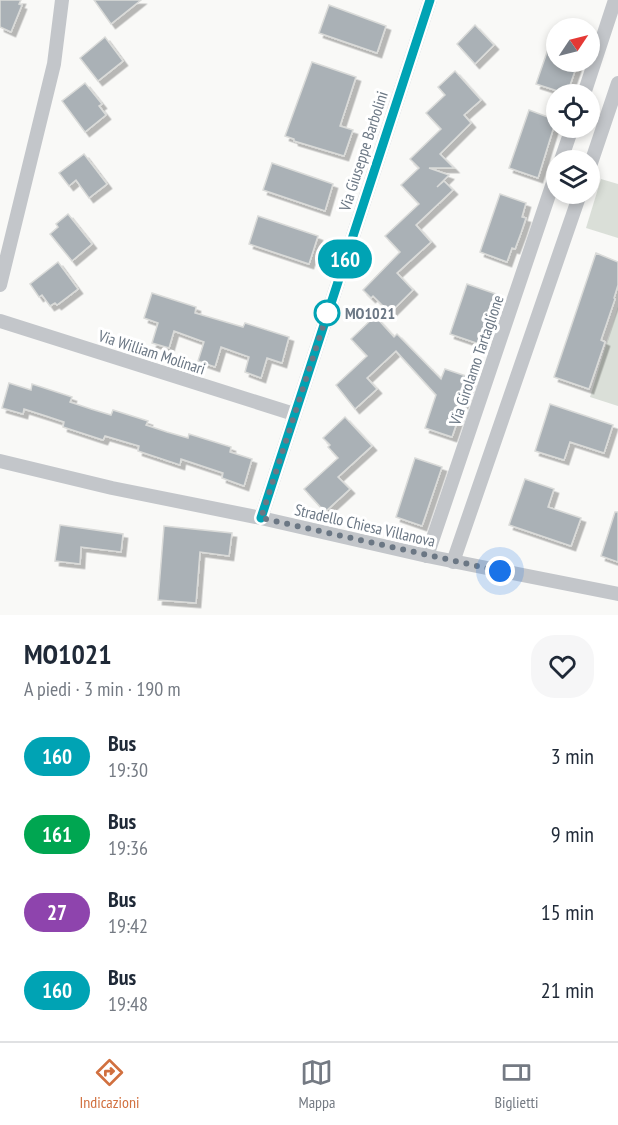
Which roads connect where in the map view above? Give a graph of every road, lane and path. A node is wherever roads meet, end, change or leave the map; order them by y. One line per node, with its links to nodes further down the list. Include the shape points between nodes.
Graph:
1 (62, 0): 9 (street, via 54,64)
2 (430, 0): 11 (street, Via Giuseppe Barbolini)
3 (615, 0): 5 (street)
4 (618, 83): 6 (street)
5 (587, 84)
6 (595, 150)
7 (546, 204): 14 (street, Via Girolamo Tartaglione)
8 (577, 204): 15 (street)
9 (0, 285)
10 (0, 321): 11 (street, Via William Molinari)
11 (294, 414): 13 (street, Via Giuseppe Barbolini)
12 (0, 461): 13 (street, Stradello Chiesa Villanova)
13 (261, 518): 14 (street, Stradello Chiesa Villanova)
14 (427, 556): 15 (street, Stradello Chiesa Villanova)
15 (453, 562): 16 (street, Stradello Chiesa Villanova)
16 (618, 594)

